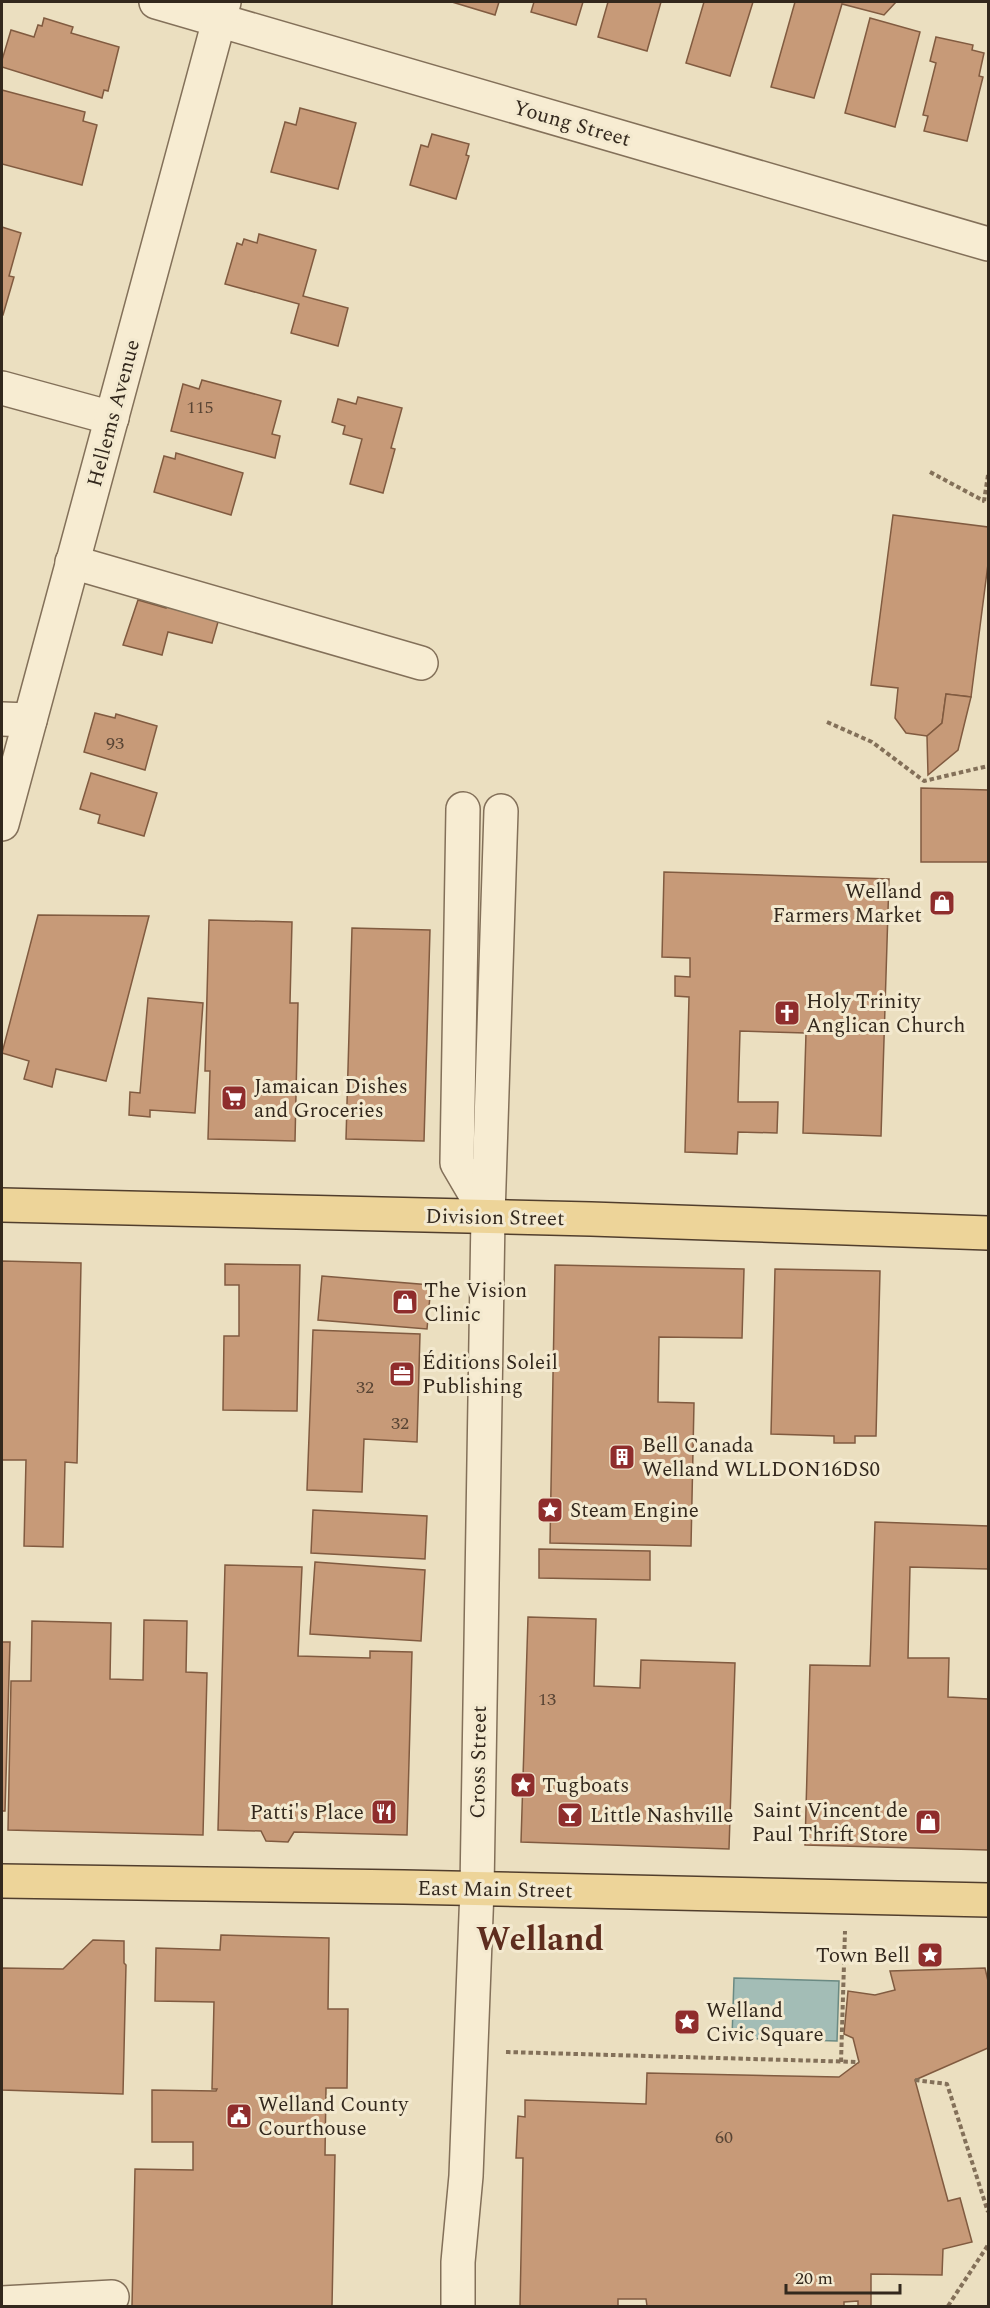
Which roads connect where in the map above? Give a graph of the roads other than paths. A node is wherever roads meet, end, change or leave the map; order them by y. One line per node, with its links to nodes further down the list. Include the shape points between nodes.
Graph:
1 (156, 2): 2 (street, Young Street)
2 (222, 10): 3 (street, Young Street); 5 (street, Hellems Avenue)
3 (988, 244)
4 (2, 388): 5 (street)
5 (112, 418): 6 (street, Hellems Avenue)
6 (72, 562): 7 (street); 8 (street, Hellems Avenue)
7 (421, 663)
8 (16, 719): 11 (street, Hellems Avenue)
9 (463, 809): 13 (street, via 457,1163)
10 (501, 812): 13 (street, Cross Street)
11 (2, 824)
12 (2, 1205): 13 (main road, Division Street)
13 (488, 1216): 14 (main road, Division Street); 16 (street, Cross Street)
14 (988, 1233)
15 (2, 1881): 16 (main road, East Main Street)
16 (477, 1889): 17 (main road, East Main Street); 20 (street, Cross Street)
17 (988, 1900)
18 (112, 2297): 19 (street)
19 (2, 2303)
20 (458, 2307)

